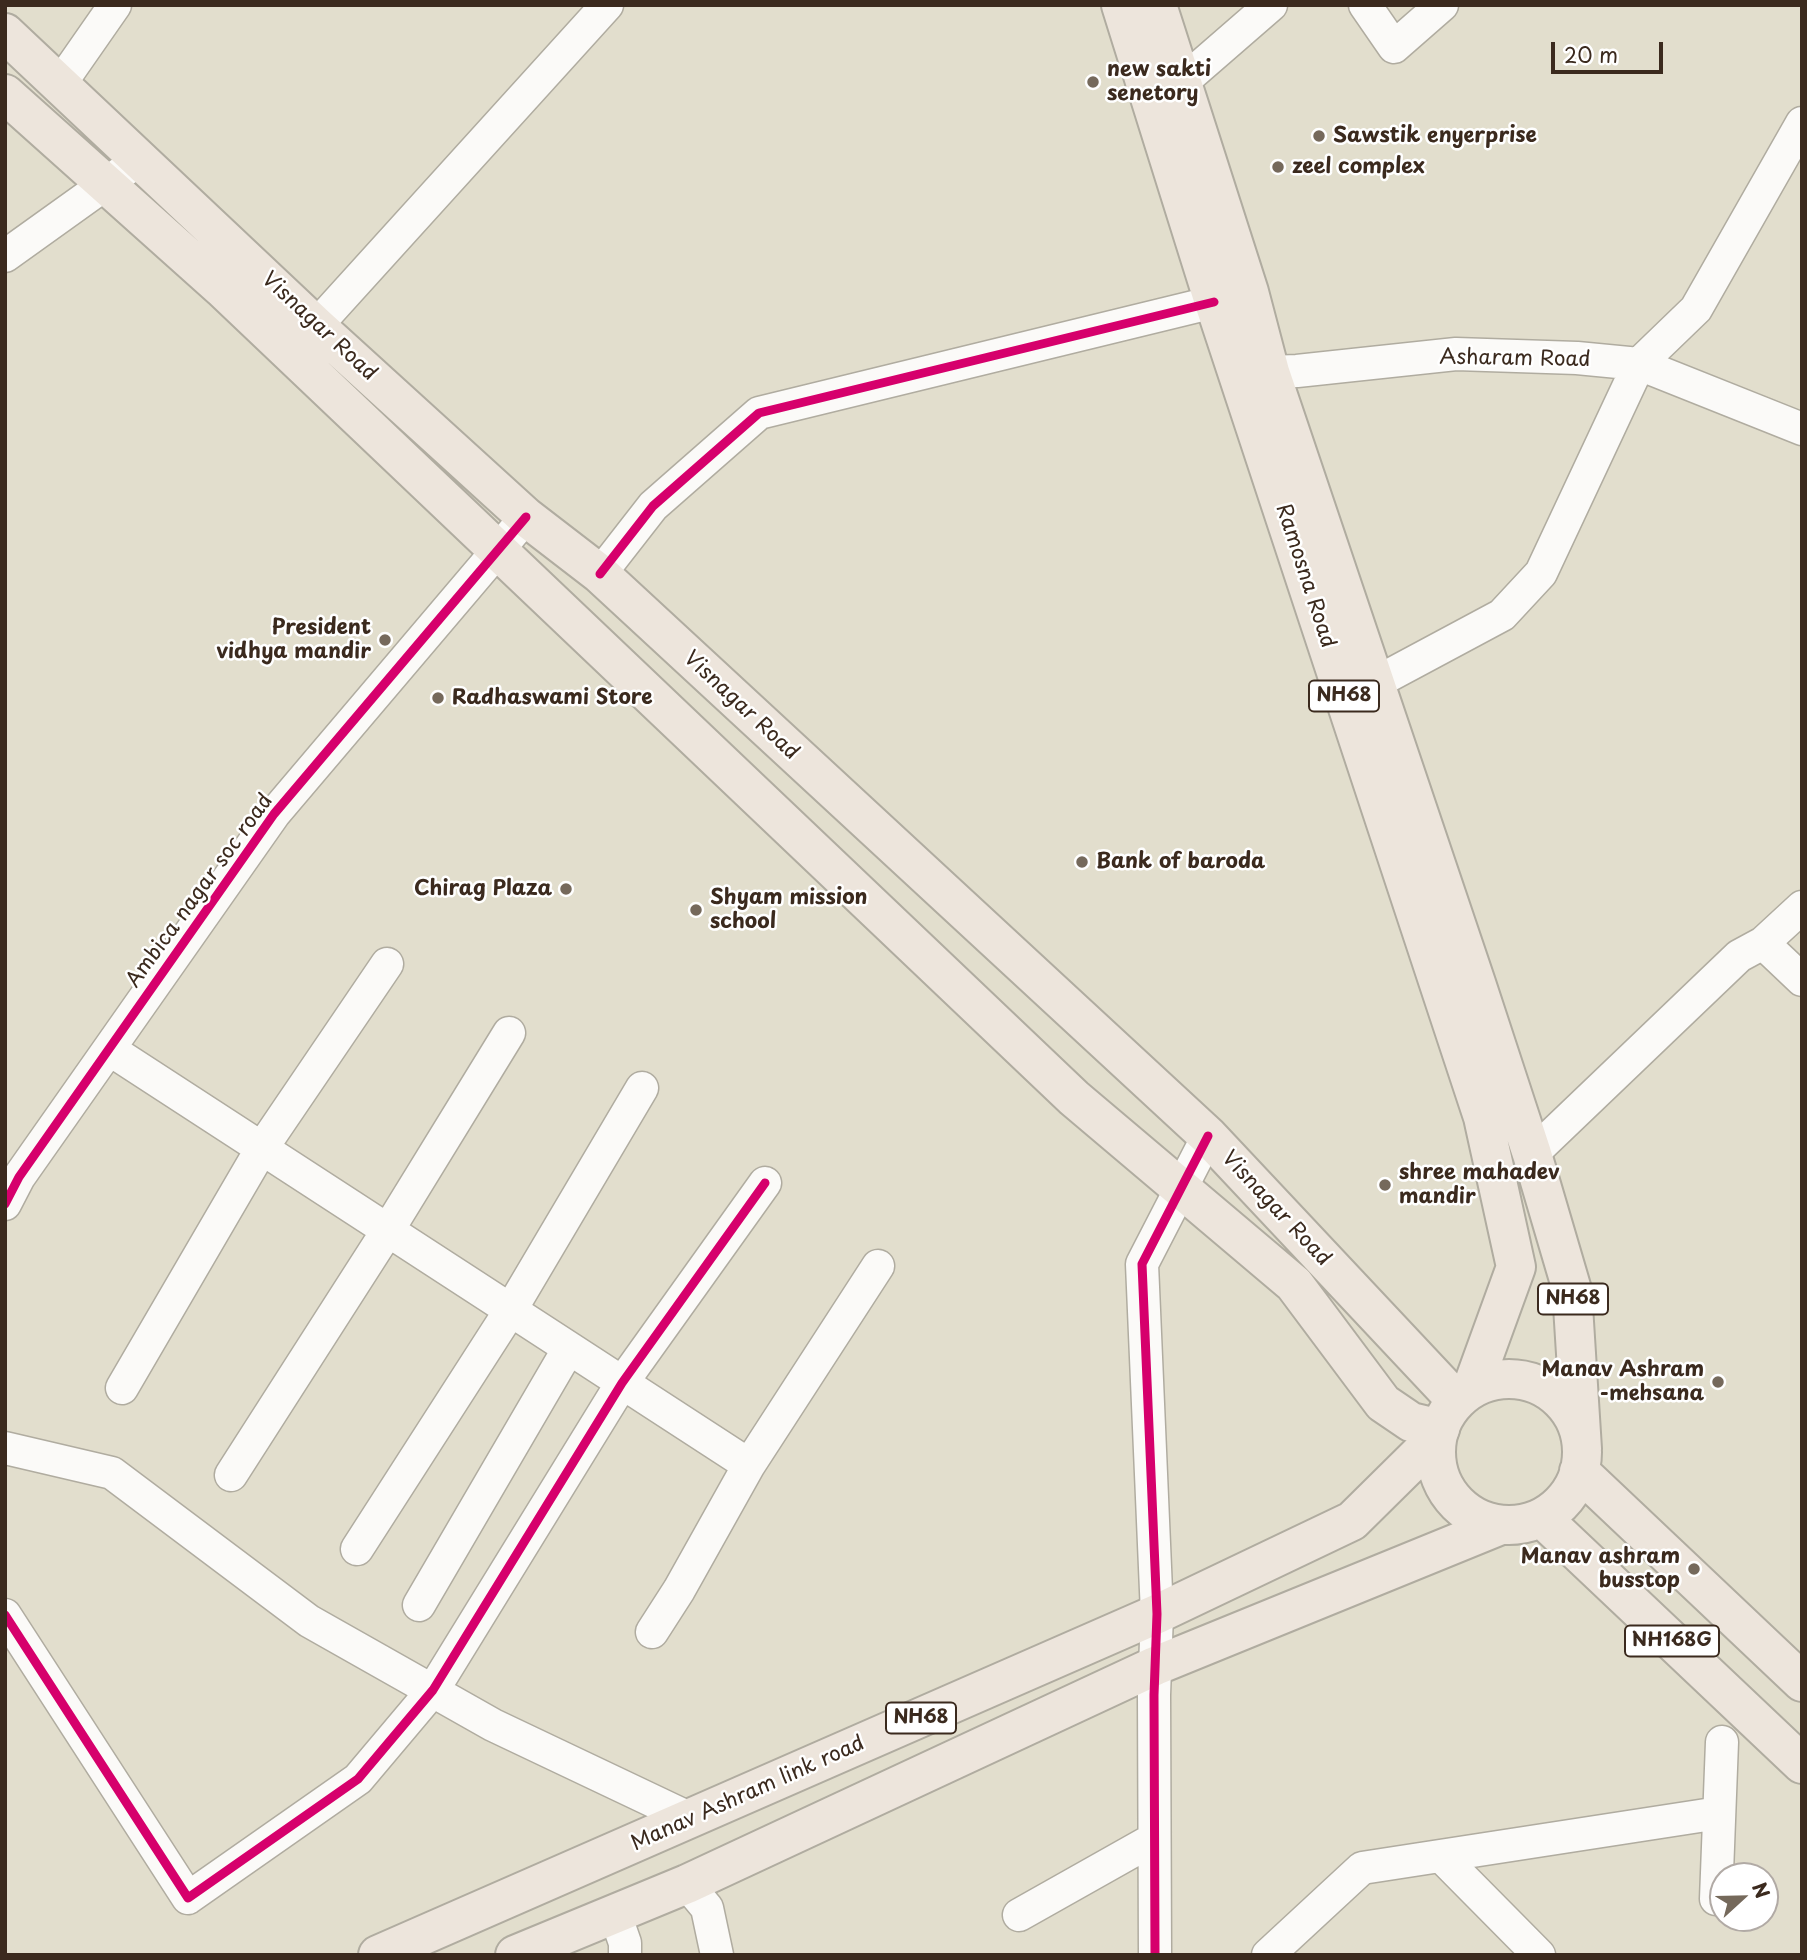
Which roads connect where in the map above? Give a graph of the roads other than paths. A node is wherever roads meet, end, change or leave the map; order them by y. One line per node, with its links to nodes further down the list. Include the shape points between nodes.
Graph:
1 (115, 5): 9 (street)
2 (607, 5): 17 (street)
3 (1121, 5): 16 (main road, Ramosna Road / NH68)
4 (1157, 5): 10 (main road, Ramosna Road / NH68)
5 (1271, 5): 10 (street)
6 (1365, 5): 7 (street, via 1394,47)
7 (1442, 5)
8 (5, 33): 9 (main road, Visnagar Road)
9 (60, 84): 13 (main road, Visnagar Road)
10 (1180, 84): 19 (main road, Ramosna Road / NH68, via 1249,292)
11 (5, 94): 14 (main road)
12 (1802, 123): 18 (street, via 1696,309)
13 (139, 160): 14 (street); 17 (main road, Visnagar Road)
14 (106, 184): 15 (street); 22 (main road)
15 (5, 256)
16 (1214, 302): 23 (street, via 760,413 653,506); 44 (main road, Ramosna Road / NH68, via 1483,1117 1516,1267)
17 (316, 326): 21 (main road, Visnagar Road)
18 (1639, 364): 19 (street, Asharam Road, via 1456,354); 20 (street, Asharam Road); 24 (street, via 1541,573 1502,615)
19 (1270, 372): 24 (main road, Ramosna Road / NH68)
20 (1802, 429)
21 (526, 517): 22 (street, Ambica nagar soc road); 23 (main road, Visnagar Road)
22 (497, 550): 30 (street, Ambica nagar soc road, via 274,814); 36 (main road, via 1074,1098)
23 (600, 574): 32 (main road, Visnagar Road)
24 (1375, 683): 34 (main road, Ramosna Road / NH68)
25 (1802, 907): 26 (street)
26 (1763, 943): 28 (street); 34 (street, via 1739,956)
27 (387, 964): 33 (street)
28 (1802, 980)
29 (509, 1033): 38 (street)
30 (109, 1049): 33 (street); 37 (street, Ambica nagar soc road)
31 (642, 1088): 40 (street)
32 (1209, 1136): 36 (street); 44 (main road, Visnagar Road)
33 (262, 1148): 38 (street); 43 (street)
34 (1532, 1154): 46 (main road, NH68, via 1572,1290)
35 (765, 1183): 42 (street)
36 (1182, 1188): 44 (main road, via 1294,1284 1383,1403 1411,1422); 53 (street, via 1142,1264)
37 (5, 1204)
38 (388, 1230): 40 (street); 48 (street)
39 (878, 1266): 47 (street)
40 (510, 1311): 41 (street); 51 (street)
41 (569, 1348): 42 (street); 52 (street)
42 (622, 1383): 47 (street); 58 (street)
43 (121, 1388)
44 (1451, 1413): 46 (main road, NH68, via 1492,1380 1534,1383 1553,1393 1568,1409 1578,1428); 50 (main road, NH68, via 1436,1457 1440,1477 1464,1510); 53 (main road, Manav Ashram link road / NH68, via 1352,1521)
45 (5, 1448): 58 (street, via 112,1473 309,1621)
46 (1581, 1460): 49 (main road, via 1572,1490); 57 (main road, NH168G)
47 (748, 1465): 55 (street)
48 (231, 1475)
49 (1542, 1518): 50 (main road, NH68); 60 (main road, NH168G)
50 (1501, 1525): 56 (main road)
51 (357, 1549)
52 (419, 1605)
53 (1157, 1614): 56 (street); 62 (main road, Manav Ashram link road / NH68)
54 (5, 1615): 58 (street, via 188,1898 358,1779)
55 (652, 1632)
56 (1155, 1666): 63 (street); 66 (main road)
57 (1802, 1682)
58 (433, 1690): 62 (street, via 493,1725)
59 (1723, 1742): 61 (street)
60 (1802, 1764)
61 (1719, 1813): 64 (street); 65 (street)
62 (691, 1819): 70 (main road, Manav Ashram link road / NH68)
63 (1154, 1839): 68 (street); 74 (street)
64 (1440, 1856): 69 (street, via 1362,1868); 75 (street)
65 (1717, 1862)
66 (687, 1884): 67 (main road); 73 (street, via 707,1908)
67 (615, 1914): 71 (main road); 72 (street)
68 (1019, 1915)
69 (1277, 1952)
70 (378, 1955)
71 (515, 1955)
72 (625, 1955)
73 (717, 1955)
74 (1155, 1955)
75 (1539, 1955)

